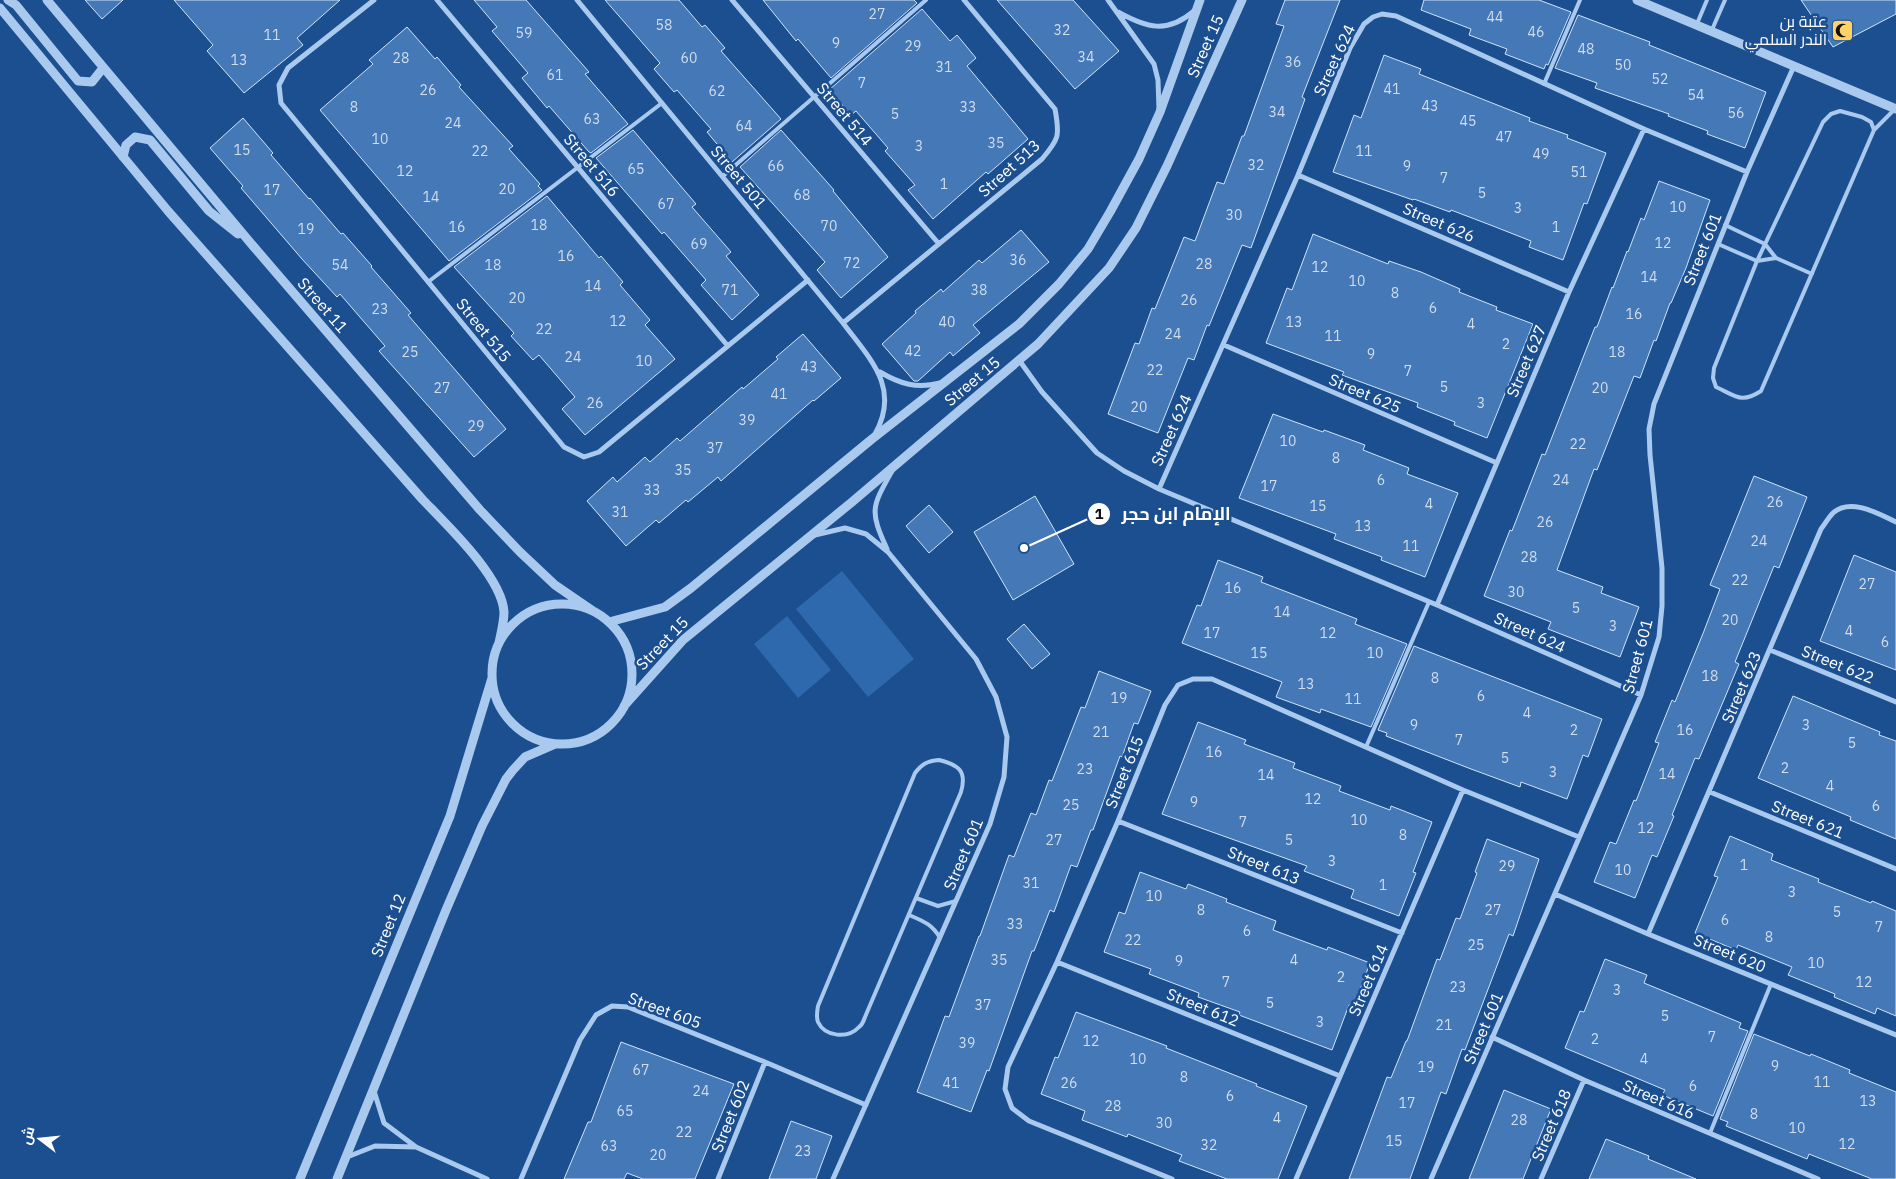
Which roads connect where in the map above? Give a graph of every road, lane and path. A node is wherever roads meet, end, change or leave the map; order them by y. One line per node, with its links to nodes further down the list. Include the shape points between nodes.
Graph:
1 (8, 0): 21 (street, via 16,5 78,81 92,82)
2 (47, 0): 21 (street, Street 11)
3 (374, 0): 43 (street, Street 515, via 288,68 279,85 280,103)
4 (437, 0): 30 (street, Street 516)
5 (577, 0): 24 (street, Street 501)
6 (732, 0): 23 (street, Street 514)
7 (926, 0): 23 (lane)
8 (964, 0): 35 (street, Street 513, via 1056,109 1058,126 1056,141 1042,159)
9 (1108, 0): 17 (street)
10 (1242, 0): 48 (street, Street 15, via 1136,228 1108,268 1038,344)
11 (1580, 0): 22 (lane)
12 (1638, 0): 18 (street)
13 (1707, 0): 18 (lane)
14 (1725, 0): 19 (lane)
15 (1199, 4): 17 (street, via 1185,19 1168,26 1152,27 1135,22); 26 (street, Street 15)
16 (0, 8): 29 (street)
17 (1116, 10): 26 (street, via 1154,64)
18 (1696, 26): 19 (street)
19 (1711, 32): 20 (street)
20 (1794, 66): 25 (street); 31 (street, Street 601)
21 (103, 68): 38 (street, Street 11)
22 (1544, 84): 27 (street, Street 624); 32 (street, Street 624, via 1396,16 1382,14 1373,17 1364,24 1350,48)
23 (814, 97): 33 (lane); 35 (street, Street 514)
24 (662, 103): 30 (lane); 33 (street, Street 501)
25 (1896, 109): 28 (lane)
26 (1160, 112): 50 (street, Street 15, via 1139,159 1088,250 1019,324)
27 (1644, 129): 31 (street, Street 624); 44 (street, Street 627)
28 (1874, 130): 37 (lane, via 1871,122 1862,117 1840,111 1831,114 1824,122); 41 (lane)
29 (123, 157): 38 (street, via 126,144 135,137 150,140 209,211); 62 (street, via 168,212 487,571 504,612)
30 (578, 167): 43 (lane); 46 (street, Street 516)
31 (1747, 172): 34 (street, Street 601)
32 (1298, 175): 44 (street, Street 626); 47 (street, Street 624)
33 (723, 176): 42 (street, Street 501)
34 (1725, 225): 36 (street, Street 601); 37 (lane)
35 (939, 244): 45 (street, Street 513)
36 (1718, 244): 40 (lane); 65 (street, Street 601, via 1657,396 1649,430 1662,568 1662,606 1659,637)
37 (1765, 244): 39 (lane); 40 (lane)
38 (254, 247): 60 (street, Street 11, via 480,510 555,585)
39 (1776, 258): 40 (lane); 41 (lane)
40 (1757, 261): 41 (lane, via 1714,368 1716,387 1742,399 1751,398 1761,391)
41 (1812, 274)
42 (808, 280): 45 (street, Street 501); 46 (street, Street 515)
43 (428, 282): 46 (street, Street 515, via 564,448 584,457 599,452)
44 (1569, 292): 52 (street, Street 627)
45 (843, 323): 49 (street, Street 501)
46 (728, 345)
47 (1224, 345): 52 (street, Street 625); 54 (street, Street 624)
48 (1019, 360): 53 (street, Street 15); 54 (street, Street 624, via 1042,392 1097,453)
49 (879, 372): 50 (street, Street 501, via 910,386); 51 (street, Street 501, via 885,391 885,406 882,422)
50 (944, 382): 51 (street, Street 15)
51 (872, 439): 61 (street, Street 15, via 665,607)
52 (1497, 463): 59 (street, Street 627)
53 (894, 467): 56 (street, Street 15); 57 (street, Street 601, via 875,502 876,525)
54 (1159, 489): 58 (street, Street 624)
55 (1896, 522): 63 (street, Street 623, via 1868,509 1849,506 1834,512 1821,529)
56 (812, 535): 57 (street, Street 601, via 845,528 866,534); 67 (street, Street 15, via 683,640)
57 (888, 552): 77 (street, Street 601, via 976,659 996,697 1007,737 1004,777 990,824)
58 (1429, 602): 59 (street, Street 624); 69 (lane)
59 (1437, 605): 65 (street, Street 624)
60 (593, 611): 61 (street); 62 (street, via 572,604 550,605 530,612 512,625)
61 (609, 622): 67 (street, via 623,640 631,662 631,685)
62 (499, 643): 64 (street, via 493,660)
63 (1770, 650): 66 (street, Street 622); 71 (street, Street 623)
64 (492, 678): 68 (street, via 495,698 504,715 518,730 536,740); 94 (street, Street 12, via 450,816)
65 (1641, 695): 73 (street, Street 601)
66 (1896, 702)
67 (624, 706): 68 (street, via 612,723 595,736 576,743)
68 (555, 744): 89 (street, via 525,757 506,780 482,826 446,910)
69 (1366, 747): 70 (street, Street 615); 72 (street, Street 615, via 1212,679 1194,679 1178,685 1164,705)
70 (1463, 790): 73 (street, Street 615); 79 (street, Street 614)
71 (1710, 792): 74 (street, Street 621); 80 (street, Street 623)
72 (1118, 820): 79 (street, Street 613); 82 (street, Street 615)
73 (1579, 837): 75 (street, Street 601)
74 (1896, 869)
75 (1555, 894): 80 (street, Street 620); 85 (street, Street 601)
76 (916, 898): 77 (lane, via 938,906); 78 (lane); 78 (lane, via 963,784 963,774 958,768 939,760 928,761 915,773 818,1006 816,1016 824,1029 840,1036 859,1028)
77 (956, 901): 81 (street, Street 601)
78 (909, 916): 81 (lane, via 929,924)
79 (1402, 933): 87 (street, Street 614)
80 (1648, 934): 83 (street, Street 620)
81 (940, 938): 90 (street, Street 601)
82 (1057, 962): 87 (street, Street 612); 100 (street, Street 615, via 1008,1066 1005,1089 1012,1108 1029,1121)
83 (1771, 984): 84 (street, Street 620); 91 (lane)
84 (1896, 1035)
85 (1492, 1037): 88 (street, Street 616); 102 (street, Street 601)
86 (765, 1062): 90 (street, Street 605); 97 (street, Street 605, via 628,1007 612,1006 596,1015 580,1040); 98 (street, Street 602)
87 (1340, 1076): 101 (street, Street 614)
88 (1584, 1080): 91 (street, Street 616); 103 (street, Street 618)
89 (374, 1090): 92 (street, via 384,1123); 93 (street)
90 (866, 1105): 99 (street, Street 601)
91 (1710, 1133): 104 (street, Street 616)
92 (416, 1147): 93 (street, via 375,1146); 96 (street)
93 (347, 1157): 95 (street)
94 (300, 1179)
95 (337, 1179)
96 (487, 1179)
97 (521, 1179)
98 (718, 1179)
99 (833, 1179)
100 (1172, 1179)
101 (1296, 1179)
102 (1431, 1179)
103 (1541, 1179)
104 (1818, 1179)

